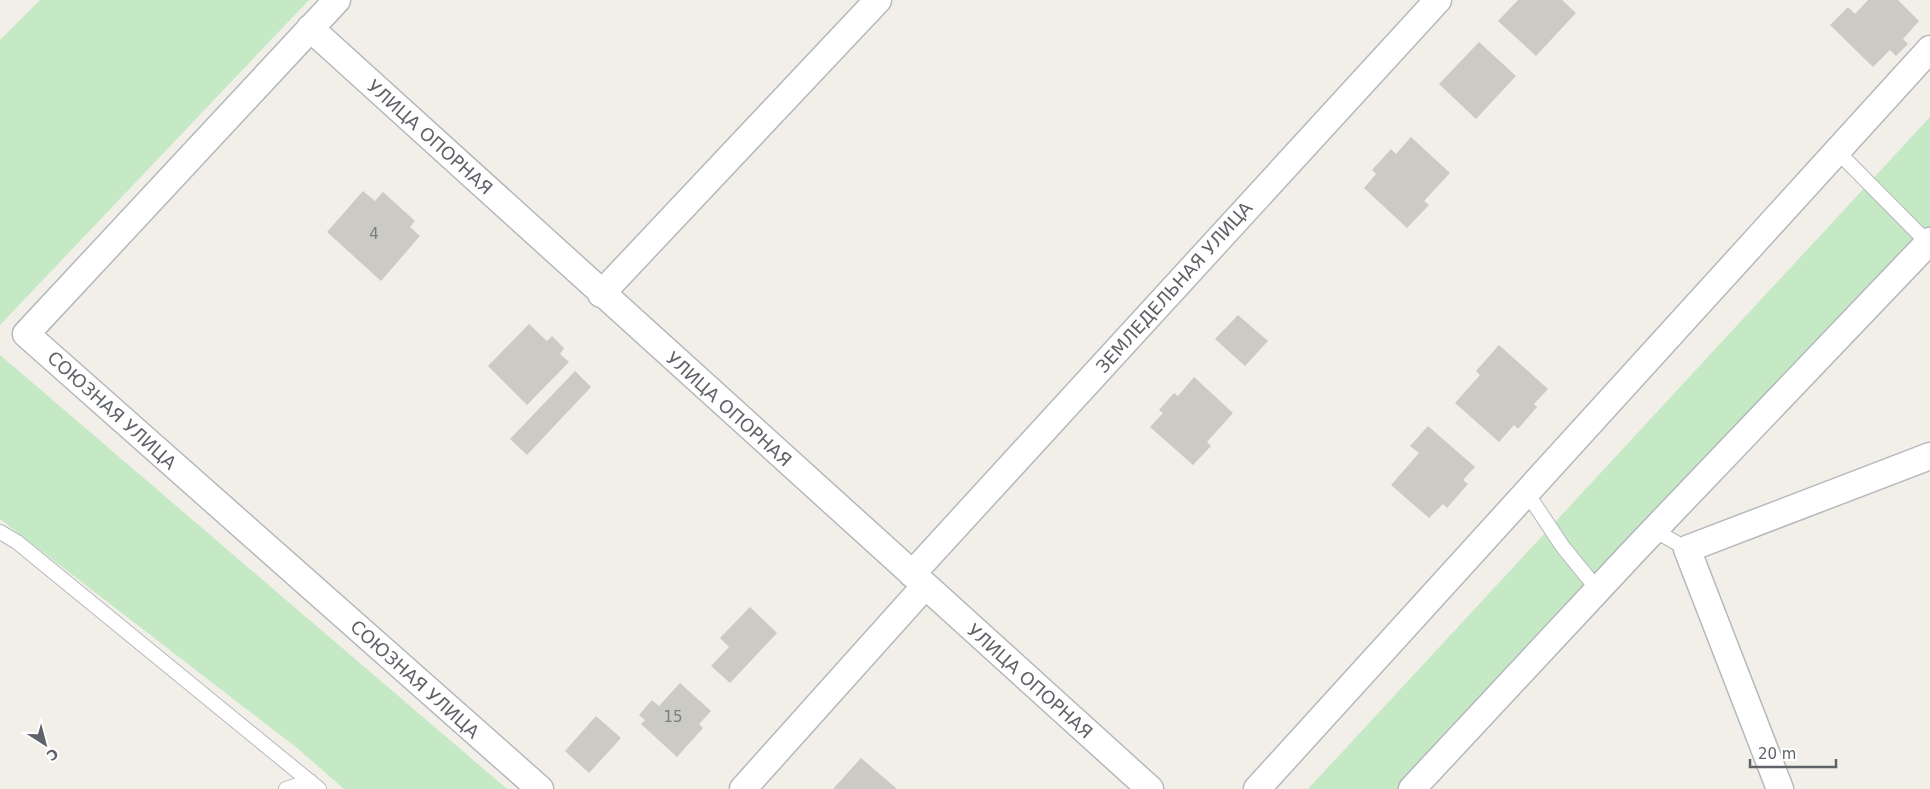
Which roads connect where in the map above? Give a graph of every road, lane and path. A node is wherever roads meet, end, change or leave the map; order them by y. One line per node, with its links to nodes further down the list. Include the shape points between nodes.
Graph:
1 (337, 0): 4 (street, СОЮЗНАЯ УЛИЦА)
2 (878, 0): 8 (street)
3 (1438, 0): 14 (street, ЗЕМЛЕДЕЛЬНАЯ УЛИЦА)
4 (310, 28): 8 (street, УЛИЦА ОПОРНАЯ); 18 (street, СОЮЗНАЯ УЛИЦА, via 26,334)
5 (1930, 49): 6 (street)
6 (1837, 151): 7 (lane); 10 (street)
7 (1929, 242): 11 (street)
8 (601, 294): 14 (street, УЛИЦА ОПОРНАЯ)
9 (1930, 456): 13 (street)
10 (1527, 493): 15 (lane, via 1563,547); 21 (street)
11 (1654, 530): 13 (lane); 15 (street)
12 (0, 532): 16 (lane, via 17,542)
13 (1687, 549): 23 (street)
14 (918, 580): 19 (street, ЗЕМЛЕДЕЛЬНАЯ УЛИЦА); 20 (street, УЛИЦА ОПОРНАЯ)
15 (1598, 590): 22 (street)
16 (315, 785): 17 (lane)
17 (286, 789)
18 (540, 789)
19 (743, 789)
20 (1150, 789)
21 (1257, 789)
22 (1412, 789)
23 (1780, 789)

